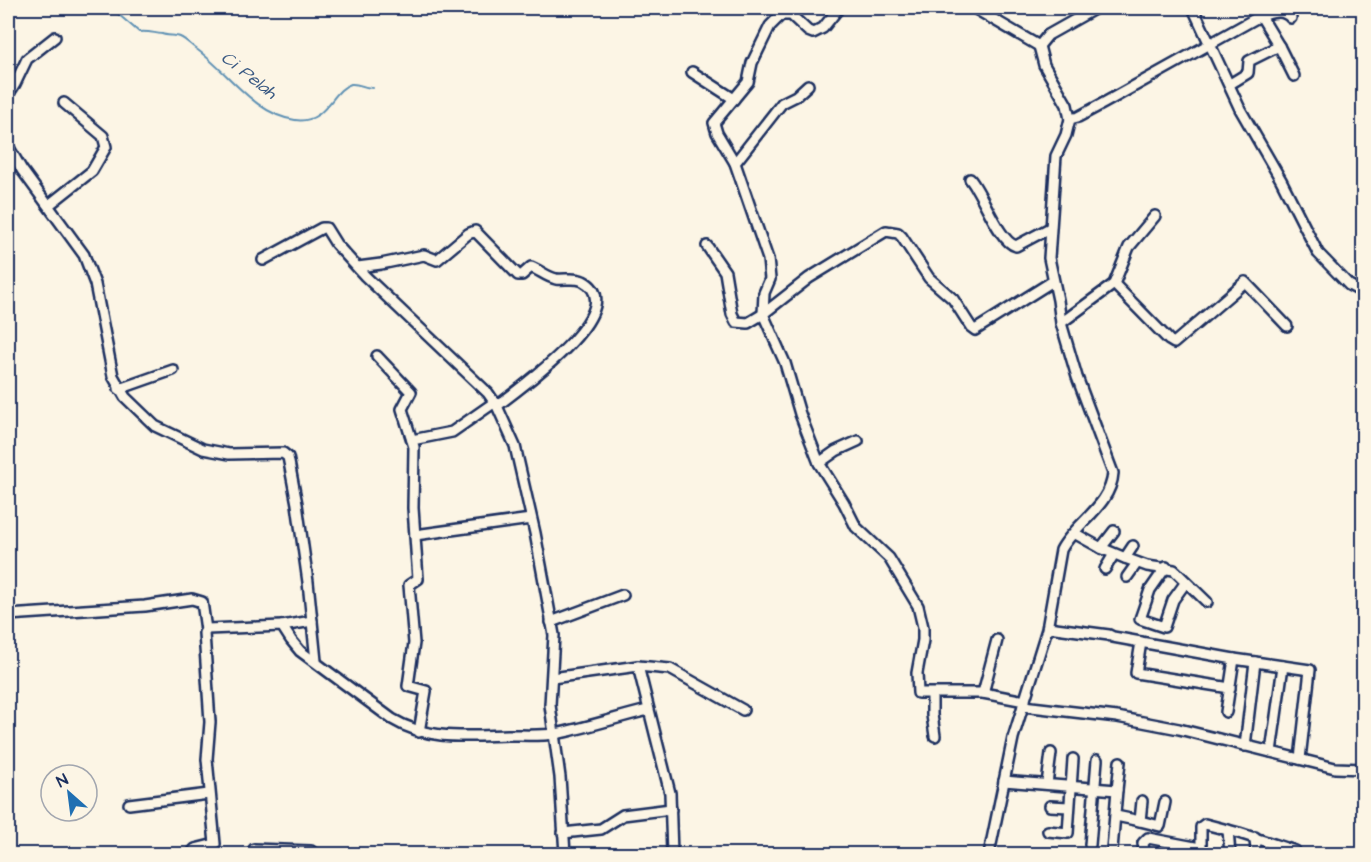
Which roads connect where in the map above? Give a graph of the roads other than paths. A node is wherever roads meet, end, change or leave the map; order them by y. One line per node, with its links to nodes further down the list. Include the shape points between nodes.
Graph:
1 (775, 8): 8 (street)
2 (839, 8): 8 (street, via 826,25 813,33 796,18)
3 (975, 8): 12 (street)
4 (1096, 8): 6 (street)
5 (1193, 8): 11 (street)
6 (1085, 11): 12 (street)
7 (1258, 12): 9 (street, via 1282,11); 11 (street); 13 (street)
8 (786, 15): 19 (street, via 770,26 752,63 748,82)
9 (1291, 18)
10 (55, 38): 18 (street, via 27,59)
11 (1211, 44): 16 (street); 21 (street, via 1094,109)
12 (1039, 45): 21 (street, via 1044,65 1067,105)
13 (1279, 46): 15 (street); 16 (street, via 1249,61 1248,73)
14 (692, 72): 19 (street)
15 (1294, 76)
16 (1230, 84): 33 (street, via 1318,252 1350,285)
17 (808, 85): 23 (street, via 782,103)
18 (8, 95)
19 (734, 99): 23 (street, via 714,127)
20 (64, 103): 25 (street, via 103,136 106,147 92,171)
21 (1070, 118): 27 (street, via 1056,156)
22 (8, 146): 25 (street)
23 (735, 162): 34 (street, via 770,267)
24 (970, 179): 27 (street, via 1002,236 1012,246)
25 (49, 205): 39 (street, via 90,269)
26 (1155, 216): 32 (street, via 1129,247)
27 (1050, 228): 31 (street, via 1048,252)
28 (707, 246): 34 (street, via 725,272 736,322 748,323)
29 (263, 260): 30 (street, via 324,228)
30 (358, 267): 40 (street); 40 (street, via 424,255 437,261 475,231 518,275 531,267 555,279 586,283 595,302 581,333 552,362)
31 (1053, 281): 34 (street, via 975,330 953,299 929,278 898,232 886,231 797,286); 35 (street)
32 (1114, 284): 35 (street); 36 (street, via 1174,343 1245,282)
33 (1364, 293)
34 (764, 314): 43 (street)
35 (1061, 323): 46 (street, via 1113,473 1110,489)
36 (1287, 326)
37 (377, 357): 41 (street, via 411,392 402,409)
38 (173, 370): 39 (street)
39 (119, 389): 60 (street, via 155,426 203,449 286,456 297,504)
40 (496, 404): 41 (street, via 452,432); 44 (street, via 515,446)
41 (412, 440): 47 (street)
42 (858, 441): 43 (street)
43 (819, 463): 75 (street, via 856,527 888,558 914,598 923,627 917,690 921,695)
44 (531, 519): 47 (street); 61 (street)
45 (1114, 531): 49 (street)
46 (1074, 533): 49 (street); 63 (street, via 1058,560)
47 (415, 536): 80 (street, via 418,579 409,585 414,643 408,686 426,691)
48 (1133, 546): 51 (street)
49 (1101, 548): 50 (street)
50 (1114, 554): 51 (street); 54 (street)
51 (1125, 558): 52 (street)
52 (1137, 563): 53 (street); 55 (street)
53 (1166, 567): 56 (street); 56 (street, via 1150,590 1140,619 1164,627 1176,594)
54 (1104, 569)
55 (1128, 578)
56 (1186, 582): 58 (street)
57 (623, 595): 61 (street)
58 (1207, 602)
59 (8, 615): 64 (street, via 192,599 202,602)
60 (312, 621): 62 (street); 68 (street)
61 (551, 622): 72 (street, via 555,641)
62 (282, 626): 64 (street); 68 (street, via 295,646)
63 (1047, 629): 66 (street); 76 (street)
64 (206, 630): 96 (street)
65 (997, 640): 74 (street)
66 (1141, 642): 67 (street); 73 (street, via 1136,673)
67 (1234, 659): 69 (street); 73 (street)
68 (316, 661): 80 (street, via 392,719)
69 (1255, 662): 71 (street); 83 (street)
70 (638, 666): 72 (street); 77 (street); 78 (street, via 670,669)
71 (1283, 666): 84 (street); 87 (street, via 1310,670)
72 (552, 678): 81 (street)
73 (1230, 688): 79 (street)
74 (983, 693): 75 (street); 76 (street)
75 (932, 694): 82 (street)
76 (1024, 703): 83 (street, via 1118,717); 91 (street)
77 (648, 710): 81 (street); 102 (street)
78 (743, 710)
79 (1226, 712)
80 (419, 732): 81 (street, via 479,737)
81 (554, 734): 107 (street)
82 (935, 736)
83 (1245, 746): 84 (street)
84 (1271, 752): 87 (street)
85 (1051, 753): 92 (street)
86 (1073, 759): 93 (street)
87 (1300, 759): 90 (street, via 1342,769)
88 (1097, 760): 94 (street)
89 (1120, 762): 95 (street)
90 (1364, 769)
91 (1004, 781): 92 (street); 122 (street)
92 (1047, 784): 93 (street)
93 (1070, 786): 94 (street); 101 (street)
94 (1095, 788): 95 (street); 112 (street)
95 (1117, 790): 103 (street)
96 (208, 794): 99 (street); 118 (street, via 215,844 195,849)
97 (1142, 801): 104 (street)
98 (1165, 802): 104 (street, via 1160,826)
99 (129, 804)
100 (1050, 806): 101 (street)
101 (1069, 807): 108 (street)
102 (671, 809): 107 (street, via 623,816 601,829); 121 (street)
103 (1116, 816): 104 (street); 114 (street)
104 (1140, 821)
105 (1228, 830): 109 (street); 115 (street, via 1202,824); 125 (street)
106 (1048, 831): 108 (street)
107 (563, 833): 120 (street)
108 (1068, 833): 110 (street)
109 (1255, 837): 116 (street); 126 (street)
110 (1067, 843)
111 (1175, 843): 115 (street); 123 (street, via 1148,838 1143,843); 124 (street)
112 (1090, 845)
113 (254, 849): 119 (street, via 311,851)
114 (1112, 850)
115 (1201, 851)
116 (1282, 851): 117 (street)
117 (1295, 851)
118 (191, 855)
119 (314, 855)
120 (565, 855)
121 (672, 855)
122 (989, 855)
123 (1144, 855)
124 (1176, 855)
125 (1230, 855)
126 (1256, 855)

